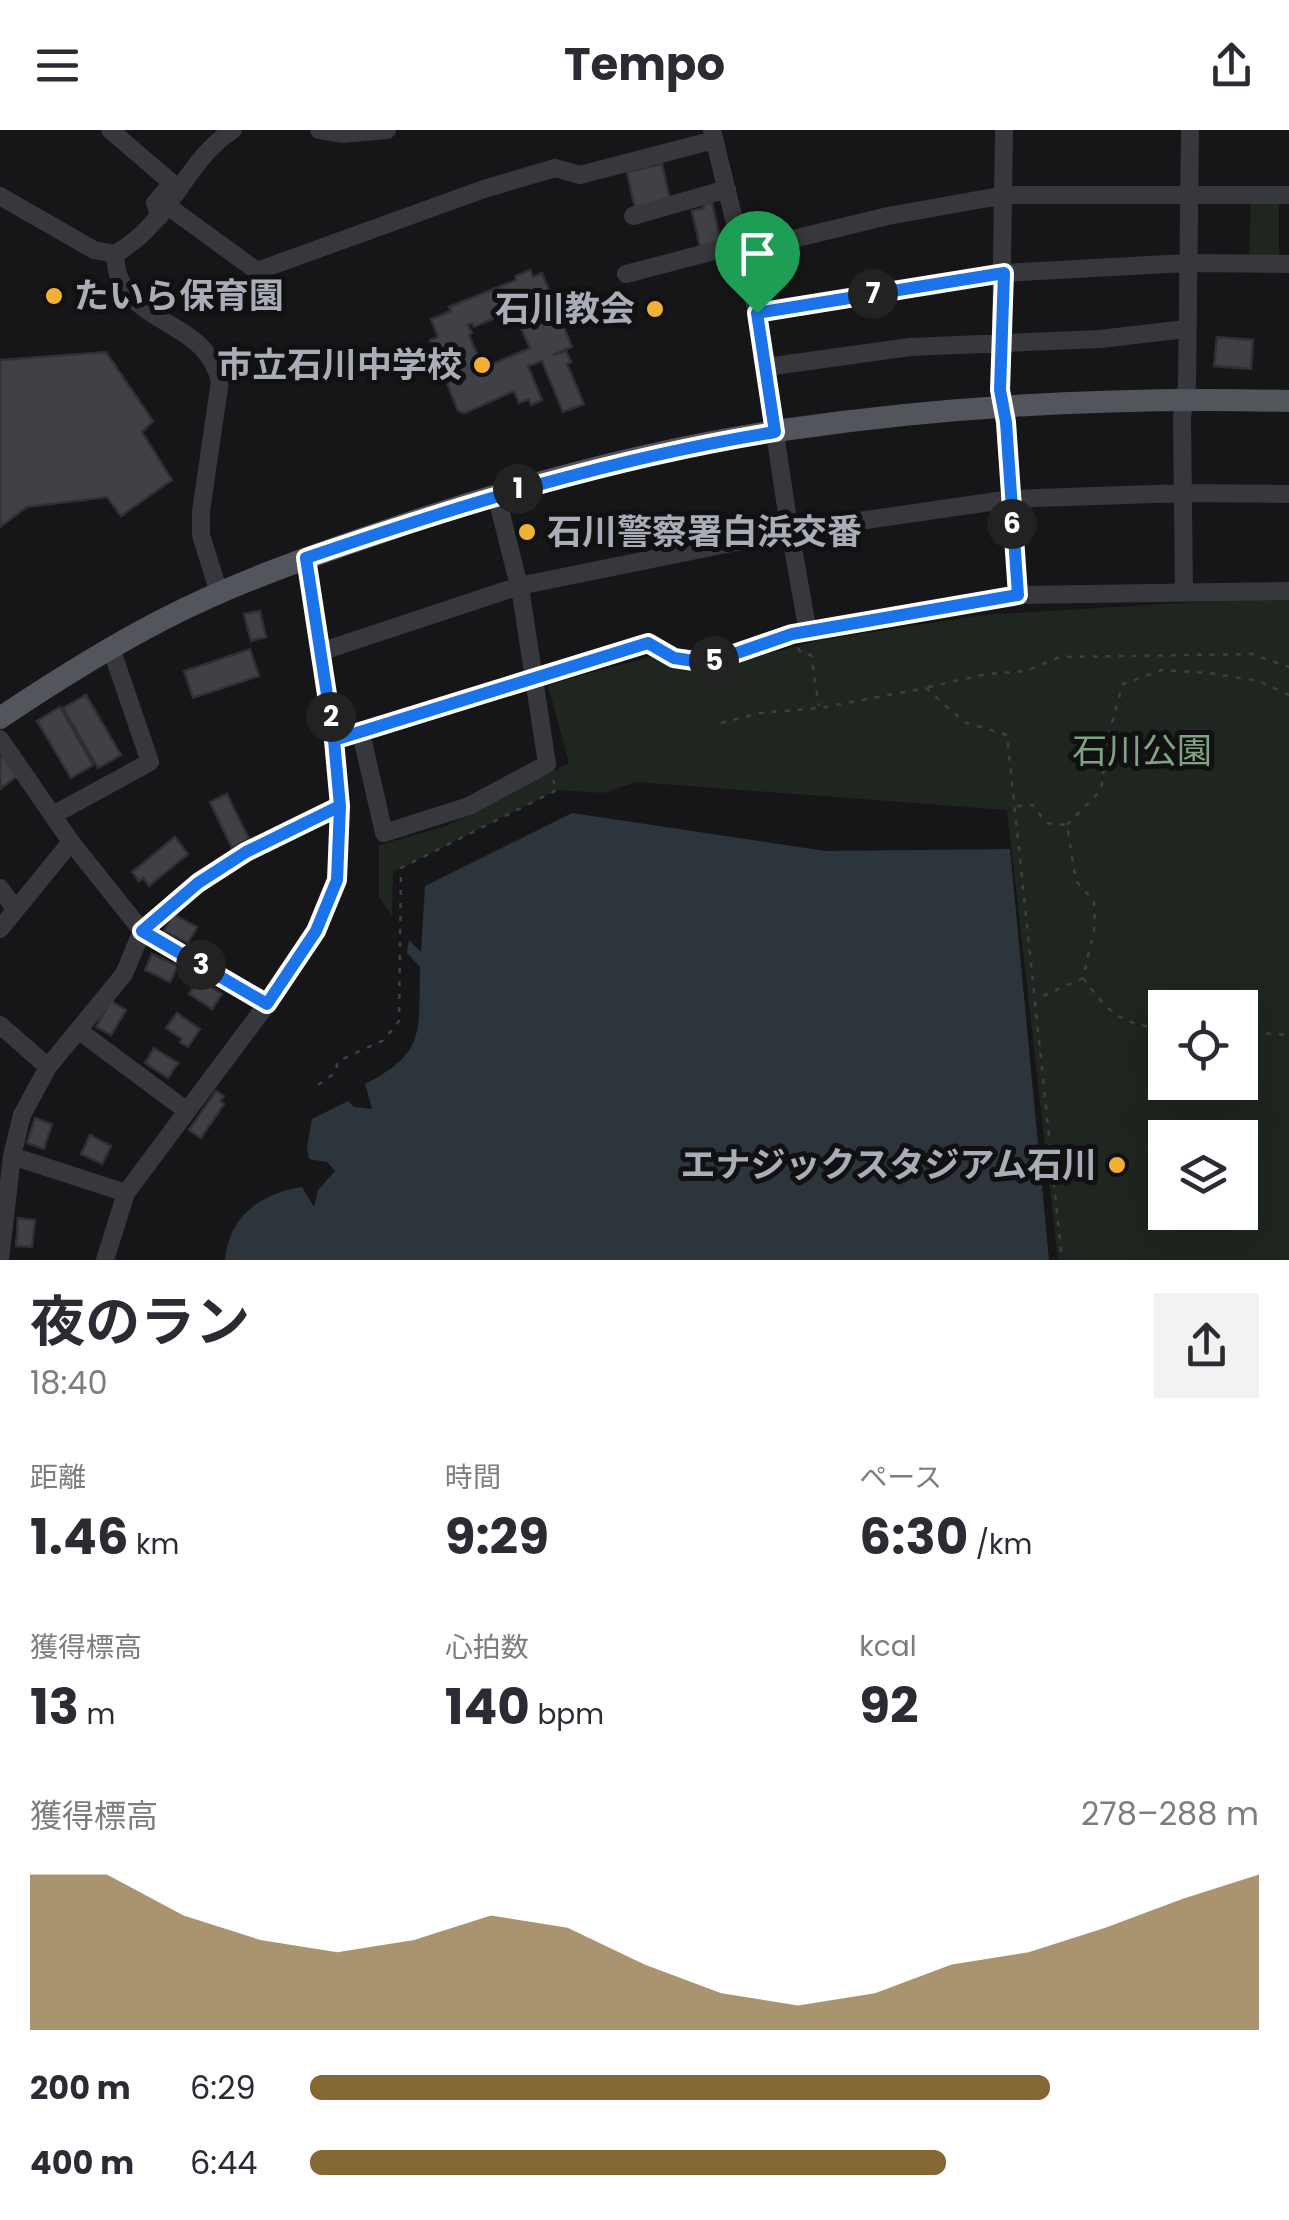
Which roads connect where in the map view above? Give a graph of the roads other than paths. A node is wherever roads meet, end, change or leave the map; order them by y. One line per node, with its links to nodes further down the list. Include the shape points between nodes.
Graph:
1 (110, 130): 13 (street, via 172,183 156,204)
2 (233, 130): 13 (street, via 216,141)
3 (319, 130): 4 (street)
4 (387, 130)
5 (1004, 130): 9 (street)
6 (1190, 130): 11 (street)
7 (713, 135): 8 (street); 13 (street, via 580,175 555,168 537,173 257,272)
8 (726, 189): 14 (street); 15 (street)
9 (1005, 194): 11 (street); 15 (street); 19 (street)
10 (0, 196): 16 (street, via 94,250)
11 (1188, 196): 12 (street); 17 (street)
12 (1289, 196)
13 (165, 212): 16 (street)
14 (633, 216)
15 (742, 248): 20 (street); 21 (street)
16 (115, 254): 38 (street, via 119,277 140,306 202,345 215,361 220,382 201,535)
17 (1186, 263): 18 (street); 19 (street); 22 (street)
18 (1289, 264)
19 (1004, 273): 21 (street); 23 (street)
20 (626, 274)
21 (757, 313): 24 (street)
22 (1186, 329): 23 (street); 25 (street)
23 (1002, 341): 24 (street); 27 (street)
24 (766, 367): 28 (street)
25 (1185, 400): 26 (main road); 27 (main road); 29 (street)
26 (1289, 401)
27 (1001, 408): 28 (main road); 32 (street)
28 (775, 432): 30 (main road); 33 (street)
29 (1183, 492): 31 (street); 32 (street); 36 (street)
30 (496, 494): 34 (main road); 35 (street)
31 (1289, 494)
32 (1010, 498): 33 (street); 39 (street)
33 (790, 531): 35 (street); 40 (street)
34 (306, 558): 38 (main road); 42 (street)
35 (519, 586): 42 (street); 43 (street)
36 (1184, 591): 37 (street); 39 (street)
37 (1289, 591)
38 (219, 593): 41 (main road)
39 (1018, 595): 40 (street)
40 (802, 637): 43 (street, via 708,663 674,658 648,643)
41 (111, 648): 44 (main road); 49 (street, via 150,762)
42 (323, 651): 47 (street)
43 (536, 680): 45 (street); 45 (street, via 548,764 469,806 384,833)
44 (0, 718)
45 (360, 732): 47 (street)
46 (0, 739): 49 (street)
47 (334, 740): 48 (street)
48 (340, 806): 54 (street, via 246,852); 55 (street, via 337,880 316,931)
49 (53, 815): 50 (street)
50 (71, 842): 52 (street); 54 (street)
51 (0, 888): 52 (street)
52 (15, 910): 53 (street)
53 (0, 928)
54 (142, 931): 55 (street); 57 (street, via 124,974)
55 (267, 1004): 59 (street)
56 (0, 1025): 58 (street)
57 (78, 1030): 58 (street); 59 (street)
58 (48, 1067): 60 (street, via 22,1115)
59 (187, 1111): 61 (street)
60 (12, 1156): 61 (street); 62 (street)
61 (126, 1193): 63 (street)
62 (0, 1260)
63 (106, 1260)

